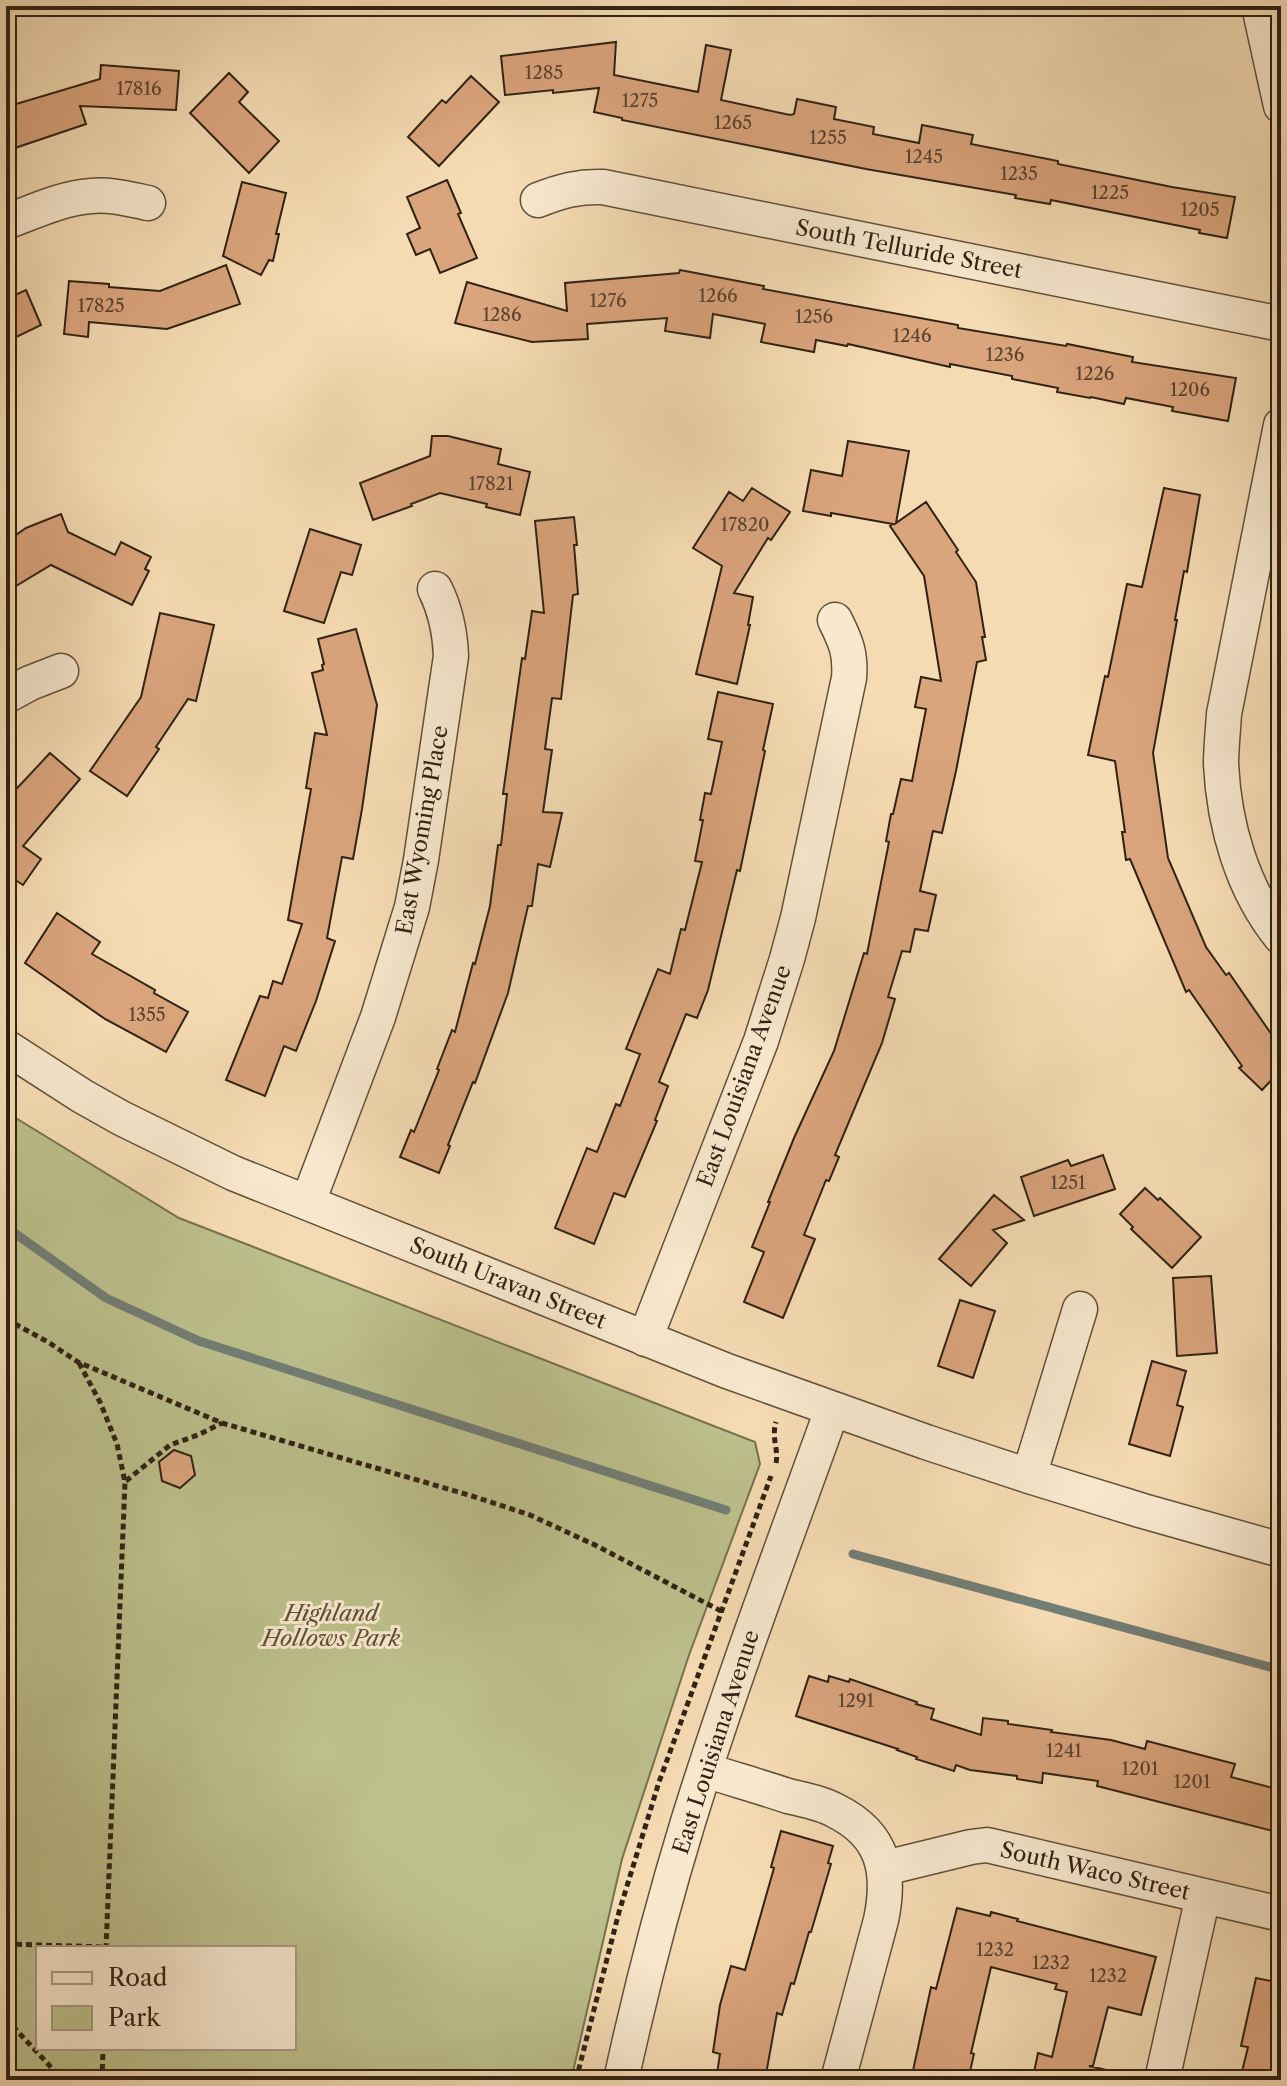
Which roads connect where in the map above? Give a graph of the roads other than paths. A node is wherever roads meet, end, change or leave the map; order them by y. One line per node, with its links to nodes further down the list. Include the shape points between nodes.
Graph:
1 (1259, 6): 2 (street)
2 (1281, 106)
3 (538, 200): 6 (street, South Telluride Street, via 561,191 603,187)
4 (148, 203): 5 (street, via 88,196)
5 (6, 222)
6 (1281, 324)
7 (1281, 425): 12 (street, via 1224,714 1221,762 1232,840 1249,885)
8 (435, 589): 14 (street, East Wyoming Place, via 450,630 451,656 412,907 378,1017)
9 (835, 620): 16 (street, East Louisiana Avenue, via 847,645 849,678 791,945 761,1041)
10 (61, 671): 11 (street)
11 (6, 696)
12 (1281, 937)
13 (6, 1047): 14 (street, South Uravan Street, via 121,1118 233,1173)
14 (308, 1202): 16 (street, South Uravan Street)
15 (1080, 1309): 18 (street)
16 (645, 1339): 17 (street, South Uravan Street)
17 (832, 1410): 18 (street, South Uravan Street); 20 (street, East Louisiana Avenue)
18 (1029, 1476): 19 (street, South Uravan Street)
19 (1281, 1550)
20 (705, 1770): 21 (street, via 834,1809 857,1823 875,1844); 24 (street, East Louisiana Avenue)
21 (885, 1868): 22 (street, South Waco Street, via 987,1845); 25 (street, via 887,1894)
22 (1203, 1896): 23 (street, South Waco Street); 26 (street)
23 (1281, 1914)
24 (621, 2080)
25 (838, 2080)
26 (1162, 2080)

